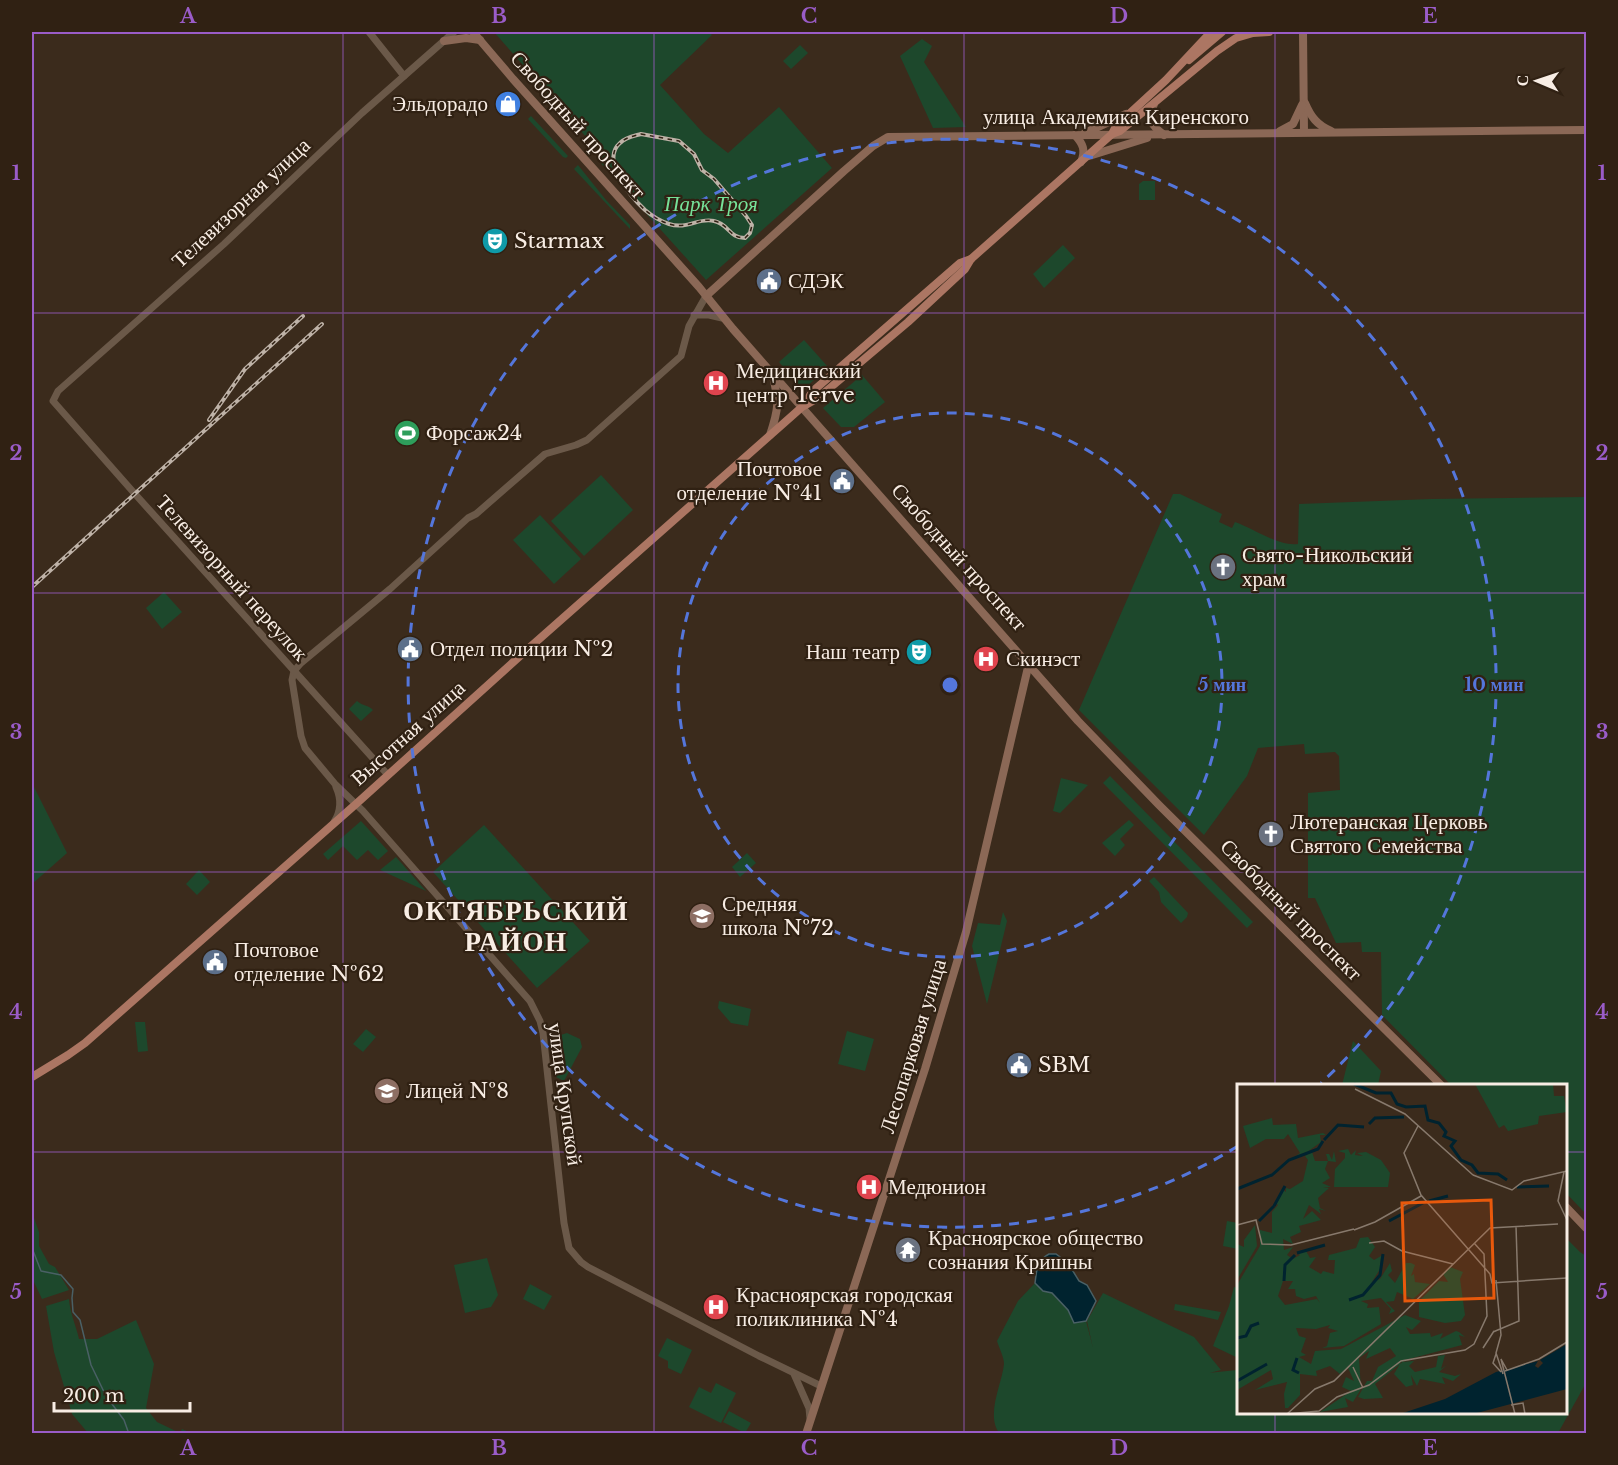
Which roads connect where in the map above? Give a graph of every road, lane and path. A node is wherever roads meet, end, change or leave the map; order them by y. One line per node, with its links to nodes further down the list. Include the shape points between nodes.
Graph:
1 (369, 32): 10 (street)
2 (454, 32): 9 (street, Телевизорная улица)
3 (473, 32): 8 (main road, Свободный проспект)
4 (1210, 32): 11 (main road)
5 (1222, 32): 11 (main road)
6 (1269, 32): 13 (main road, via 1236,38)
7 (1302, 32): 12 (main road)
8 (480, 40): 9 (main road); 24 (main road, Свободный проспект)
9 (444, 41): 10 (street, Телевизорная улица)
10 (404, 76): 28 (street, Телевизорная улица, via 224,244 58,391)
11 (1166, 80): 14 (main road)
12 (1304, 101): 16 (main road); 17 (main road, via 1316,122); 18 (main road, via 1293,124)
13 (1154, 104): 19 (main road); 21 (main road, via 1150,120)
14 (1131, 112): 19 (main road); 20 (main road)
15 (1587, 130): 17 (main road, улица Академика Киренского)
16 (1304, 132): 17 (main road, улица Академика Киренского); 18 (main road, улица Академика Киренского)
17 (1335, 132)
18 (1272, 133): 21 (main road, улица Академика Киренского)
19 (1112, 134): 20 (main road, улица Академика Киренского); 21 (main road, улица Академика Киренского); 22 (main road, Высотная улица)
20 (1078, 135): 23 (main road, via 1084,148); 24 (main road, улица Академика Киренского, via 888,137 844,171)
21 (1164, 135): 22 (main road)
22 (1088, 156): 23 (main road, Высотная улица)
23 (1080, 164): 29 (main road, Высотная улица, via 971,259 908,322)
24 (706, 296): 25 (street); 26 (main road, Свободный проспект)
25 (694, 315): 26 (street); 32 (street, via 681,356 614,417 587,440 545,454)
26 (723, 318): 27 (main road, Свободный проспект)
27 (772, 374): 29 (main road, Свободный проспект); 30 (main road, via 778,410)
28 (53, 401): 32 (street, Телевизорный переулок)
29 (802, 407): 30 (main road, Высотная улица); 31 (main road, Свободный проспект)
30 (770, 435): 33 (main road, Высотная улица)
31 (1029, 663): 40 (main road, Свободный проспект, via 1159,805); 44 (main road, Лесопарковая улица, via 956,970)
32 (294, 671): 33 (street, Телевизорный переулок); 34 (street, улица Крупской, via 300,736 305,748)
33 (388, 775): 35 (main road, Высотная улица)
34 (335, 784): 35 (street, улица Крупской); 36 (street, via 339,810)
35 (356, 804): 36 (main road, Высотная улица); 43 (street, улица Крупской, via 534,1006 543,1033 567,1240 573,1253 588,1267 642,1297)
36 (331, 826): 37 (main road, Высотная улица, via 85,1043)
37 (55, 1063): 38 (main road); 39 (main road, Высотная улица)
38 (32, 1071)
39 (32, 1077)
40 (1440, 1084)
41 (1567, 1209): 42 (main road)
42 (1587, 1228)
43 (794, 1374): 44 (street); 45 (street)
44 (822, 1386): 45 (main road, Лесопарковая улица)
45 (810, 1420): 46 (main road, Лесопарковая улица)
46 (806, 1434)

